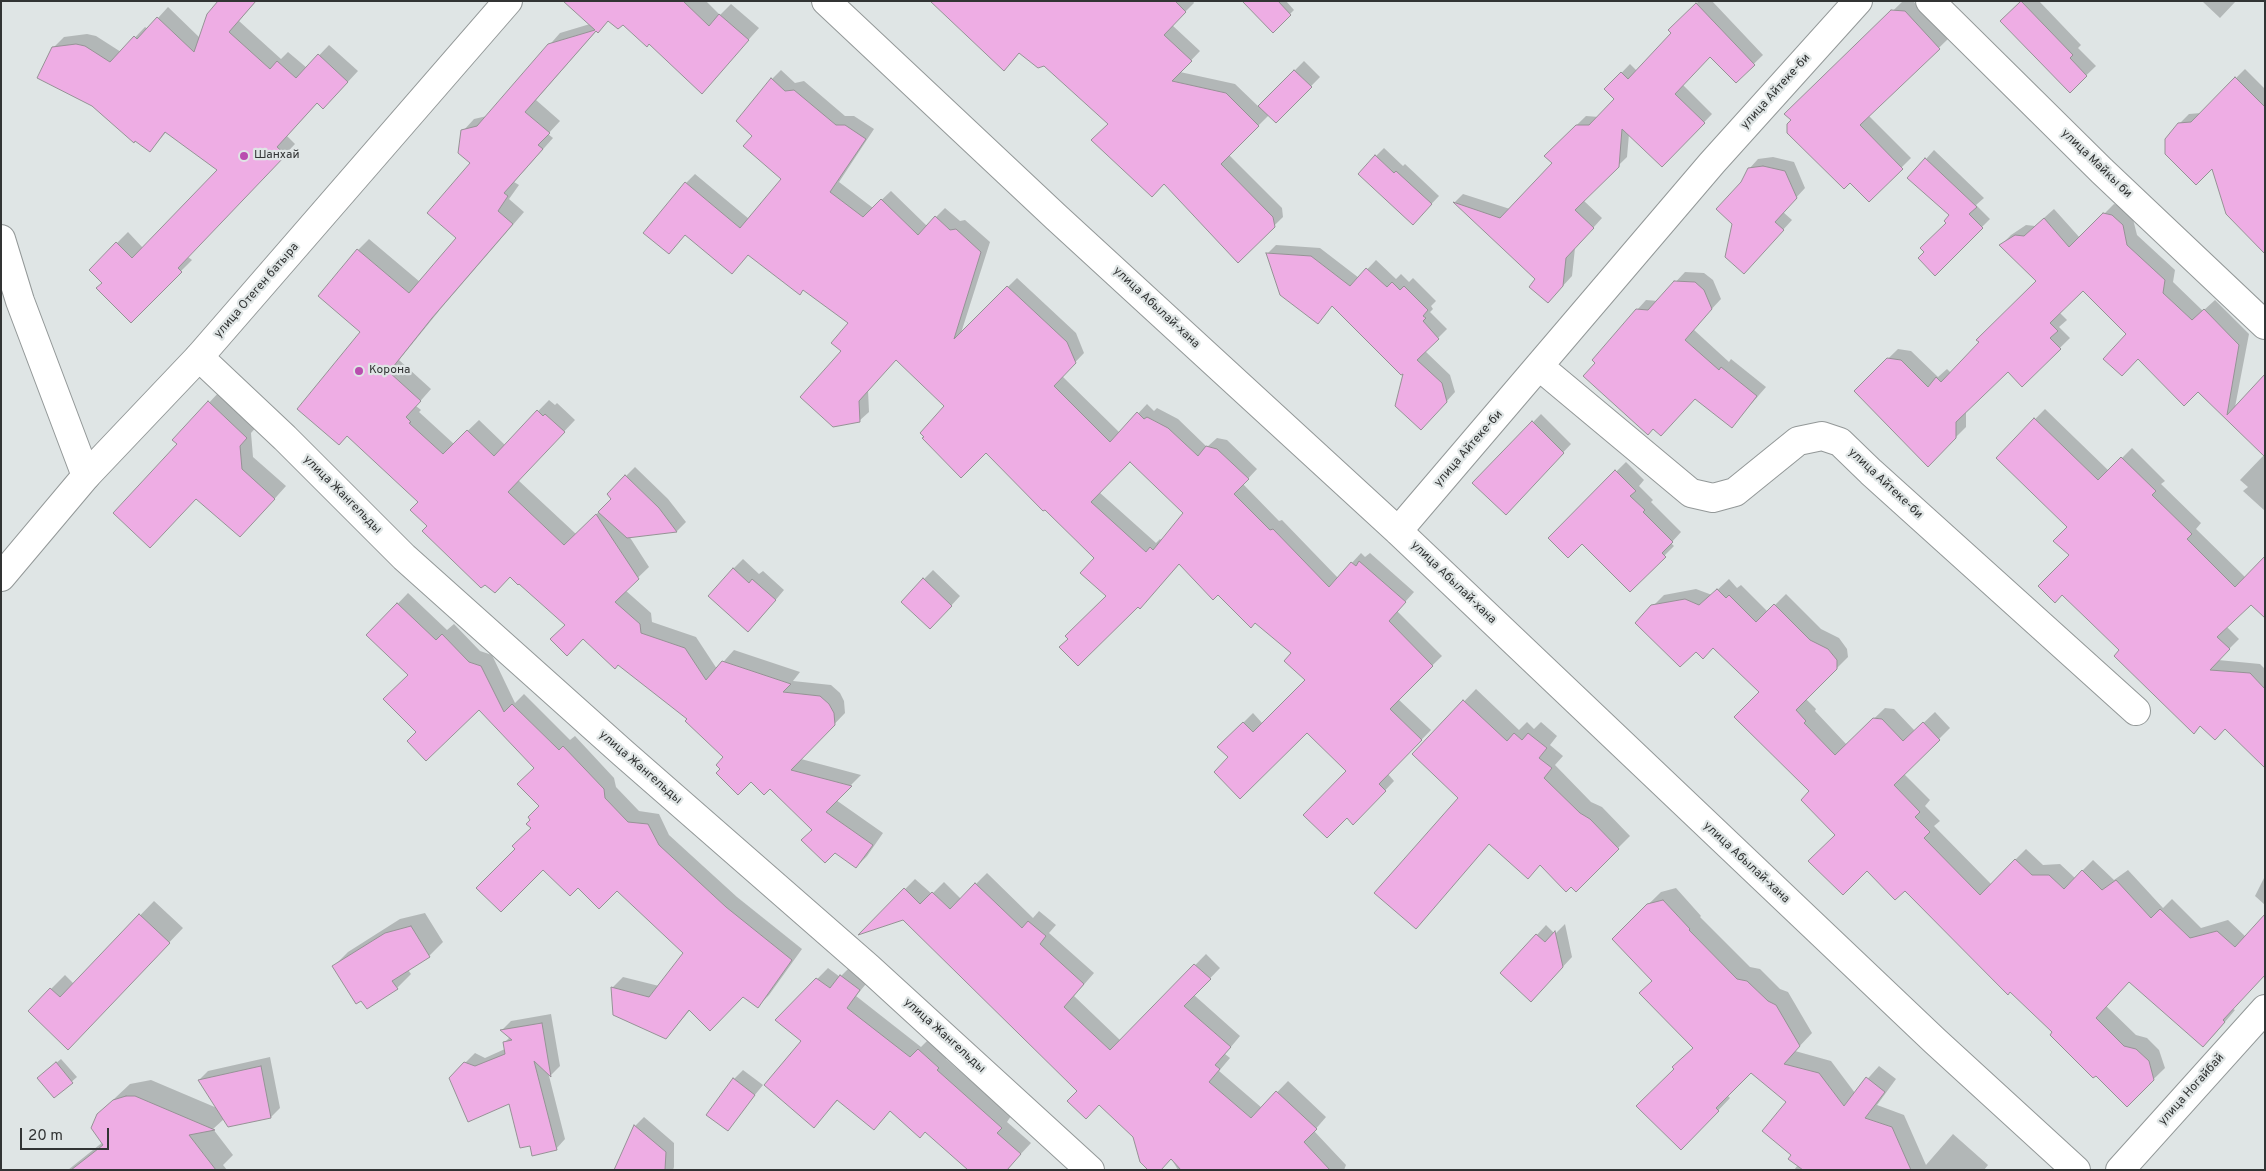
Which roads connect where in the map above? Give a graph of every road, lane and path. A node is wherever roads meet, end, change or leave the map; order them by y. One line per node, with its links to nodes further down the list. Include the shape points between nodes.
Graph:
1 (508, 1): 7 (street, улица Отеген батыра)
2 (826, 1): 10 (street, улица Абылай-хана)
3 (1858, 1): 8 (street, улица Айтеке-би, via 1712,163)
4 (1930, 1): 6 (street, улица Майкы би, via 2102,171)
5 (1, 239): 9 (street, via 20,301)
6 (2265, 325)
7 (199, 357): 9 (street, улица Отеген батыра); 14 (street, улица Жангельды, via 404,557 869,968)
8 (1540, 367): 10 (street, улица Айтеке-би); 12 (street, улица Айтеке-би, via 1692,493 1713,498 1735,492 1798,441 1822,436 1840,442)
9 (86, 476): 11 (street, улица Отеген батыра)
10 (1398, 531): 15 (street, улица Абылай-хана, via 1828,940)
11 (1, 577)
12 (2136, 711)
13 (2265, 1009): 16 (street, улица Ногайбай)
14 (1090, 1170)
15 (2076, 1170)
16 (2120, 1170)

